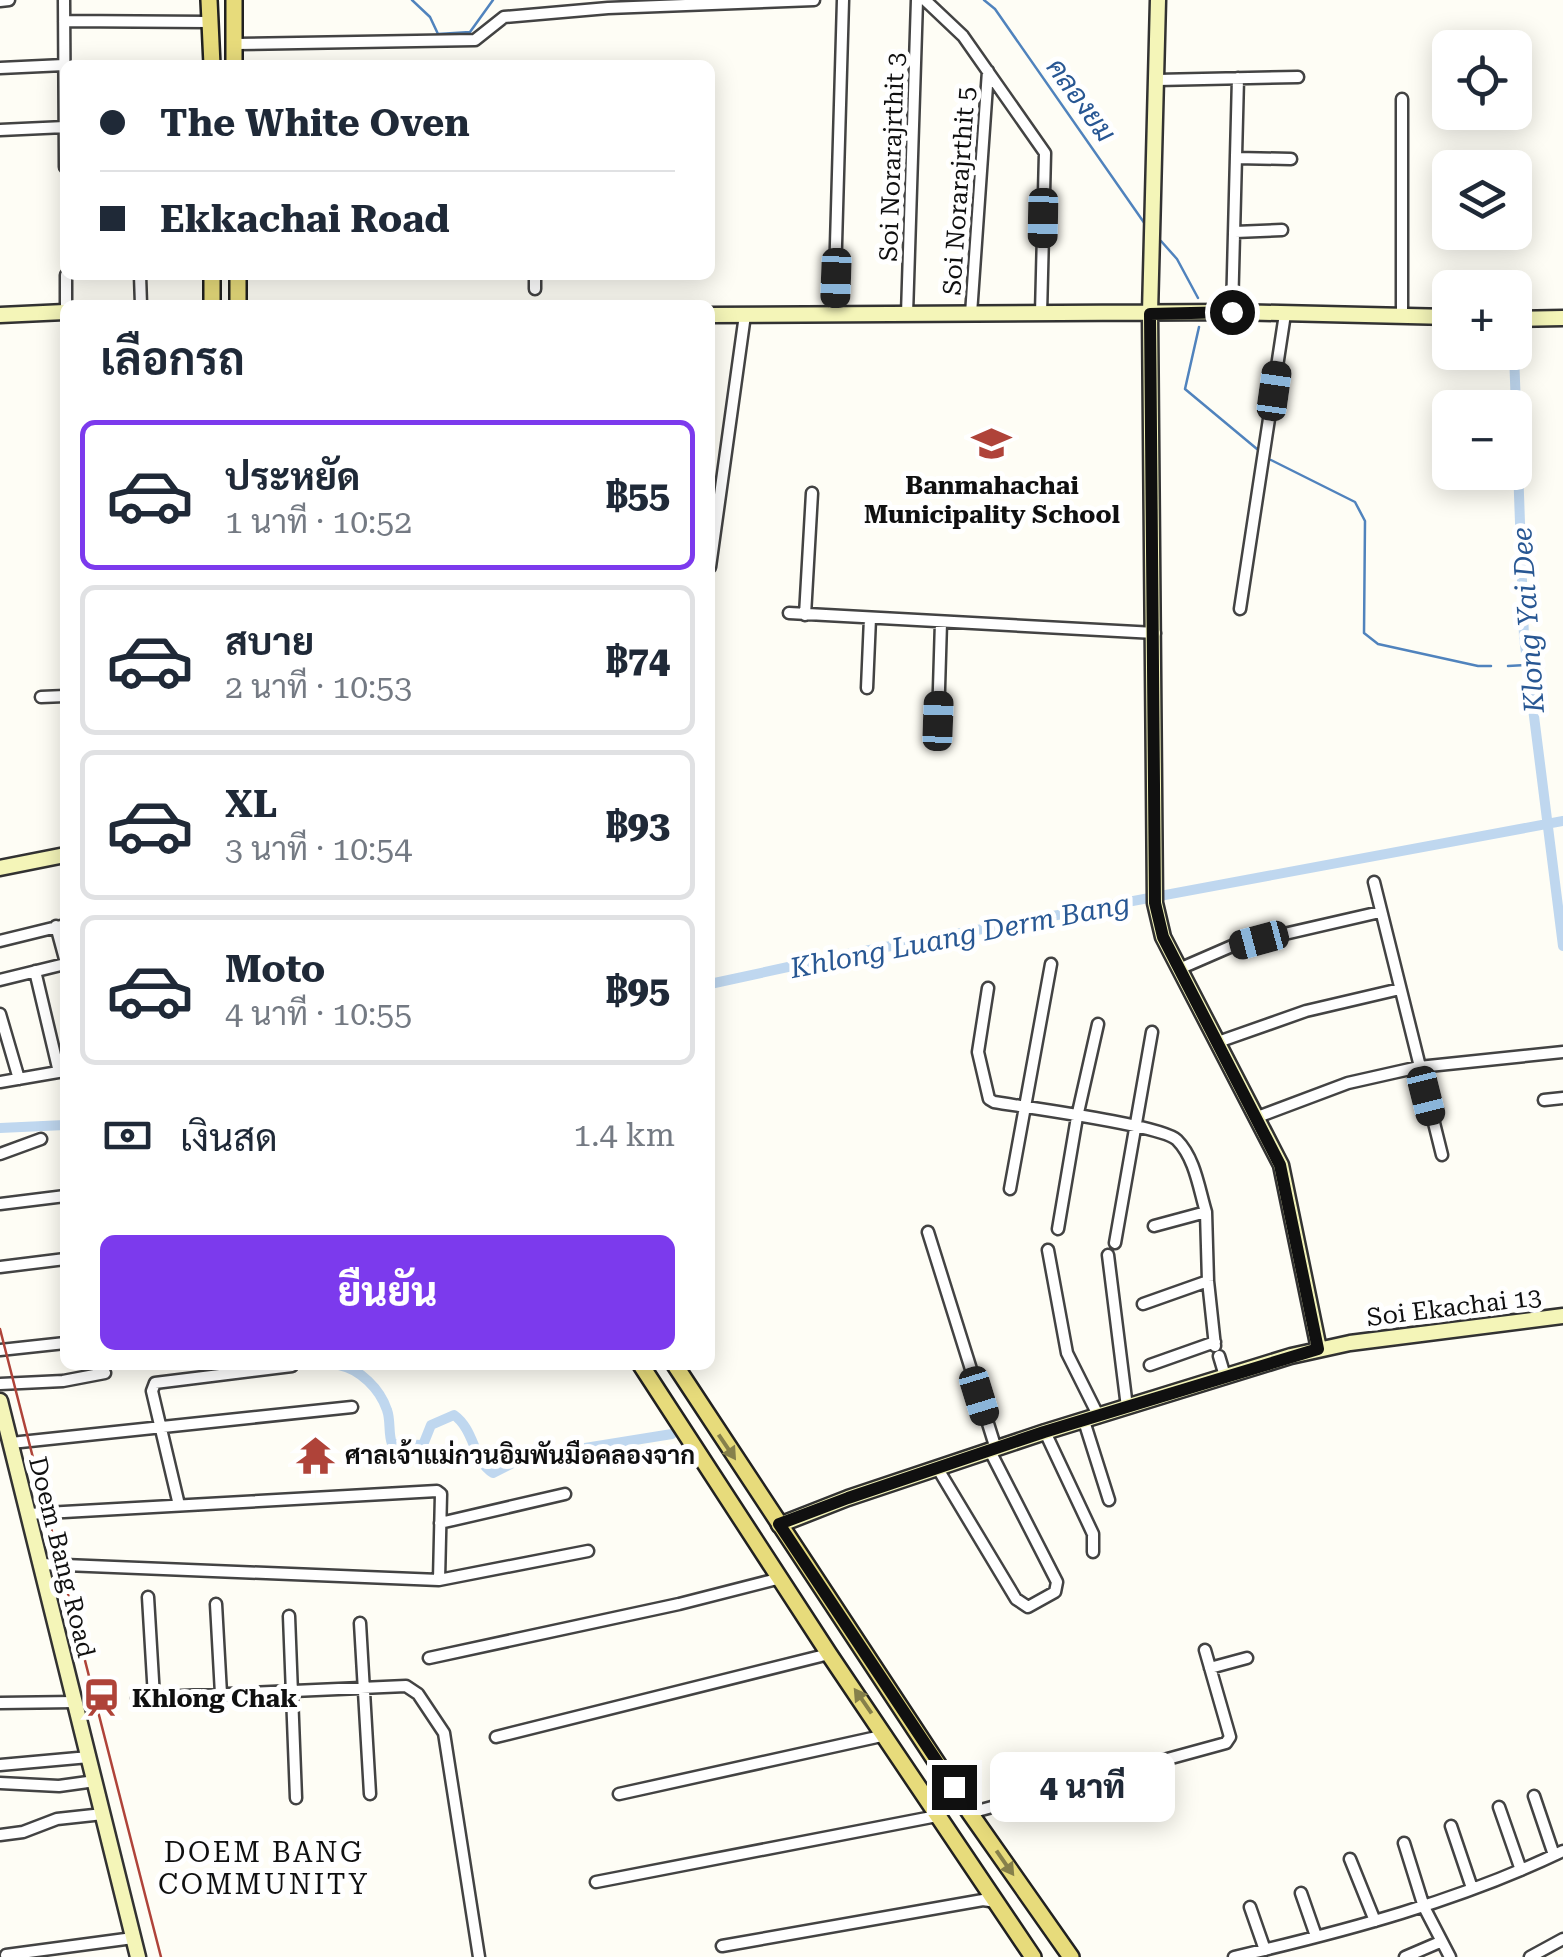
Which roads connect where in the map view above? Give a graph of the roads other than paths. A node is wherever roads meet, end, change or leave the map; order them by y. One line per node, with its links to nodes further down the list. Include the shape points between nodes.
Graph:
1 (10, 0): 10 (street)
2 (64, 0): 13 (street)
3 (208, 0): 14 (main road)
4 (234, 0): 15 (main road)
5 (814, 0): 11 (street)
6 (843, 0): 36 (street)
7 (917, 0): 37 (street, Soi Norarajrthit 3)
8 (925, 0): 21 (street, via 964,36)
9 (1158, 0): 24 (street)
10 (0, 1)
11 (647, 3): 12 (street)
12 (600, 4): 15 (street, via 504,18 475,40)
13 (64, 21): 14 (street); 16 (street)
14 (209, 22): 17 (main road)
15 (234, 44): 18 (main road)
16 (64, 60)
17 (212, 60)
18 (234, 60)
19 (60, 65): 20 (street)
20 (0, 68)
21 (988, 71): 38 (street, Soi Norarajrthit 5); 39 (street, via 1044,154)
22 (1298, 76): 23 (street)
23 (1238, 78): 24 (street); 28 (street)
24 (1157, 80): 40 (street)
25 (1402, 100): 45 (street)
26 (60, 127): 27 (street)
27 (0, 130)
28 (1236, 158): 29 (street); 31 (street)
29 (1291, 159)
30 (1282, 230): 31 (street)
31 (1235, 232): 35 (street)
32 (535, 280): 33 (street)
33 (536, 289)
34 (60, 310): 42 (street)
35 (1232, 312): 40 (street); 41 (street)
36 (834, 314): 37 (street); 44 (street)
37 (907, 314): 38 (street)
38 (971, 314): 39 (street)
39 (1041, 314): 40 (street)
40 (1150, 314): 56 (street)
41 (1285, 314): 45 (street); 51 (street)
42 (0, 315)
43 (715, 315): 44 (street)
44 (745, 315): 50 (street)
45 (1402, 315): 46 (street)
46 (1432, 316)
47 (1563, 318): 48 (street)
48 (1532, 319)
49 (812, 493): 53 (street)
50 (715, 531)
51 (1240, 609)
52 (790, 613): 53 (street)
53 (805, 615): 54 (street)
54 (870, 618): 55 (street); 57 (street)
55 (941, 622): 56 (street); 60 (street)
56 (1155, 633): 69 (street, via 1155,903)
57 (867, 688)
58 (60, 696): 59 (street)
59 (41, 697)
60 (938, 721)
61 (60, 856): 62 (street)
62 (0, 868)
63 (1374, 882): 64 (street)
64 (1380, 912): 69 (street, via 1232,946); 73 (street)
65 (60, 926): 66 (street)
66 (0, 941)
67 (60, 963): 70 (street)
68 (1050, 964): 86 (street)
69 (1179, 969): 77 (street)
70 (35, 970): 71 (street); 79 (street)
71 (0, 980)
72 (988, 988): 86 (street, via 978,1052 987,1096)
73 (1400, 989): 77 (street, via 1306,1011); 80 (street)
74 (0, 1014): 82 (street)
75 (1098, 1024): 87 (street)
76 (1152, 1032): 89 (street)
77 (1218, 1042): 88 (street)
78 (1563, 1052): 80 (street)
79 (60, 1064)
80 (1419, 1067): 88 (street, via 1348,1083); 92 (street)
81 (60, 1071): 82 (street)
82 (18, 1079): 83 (street)
83 (0, 1082)
84 (1563, 1098): 85 (street)
85 (1544, 1100)
86 (1025, 1107): 87 (street); 93 (street)
87 (1077, 1117): 89 (street); 98 (street)
88 (1255, 1118): 110 (street, via 1286,1186)
89 (1137, 1125): 96 (street, via 1177,1140); 100 (street)
90 (41, 1139): 91 (street)
91 (0, 1154)
92 (1442, 1155)
93 (1010, 1189)
94 (60, 1197): 95 (street)
95 (0, 1204)
96 (1206, 1212): 97 (street); 105 (street)
97 (1154, 1226)
98 (1058, 1229)
99 (928, 1232): 126 (street)
100 (1115, 1242)
101 (1048, 1250): 122 (street, via 1067,1353)
102 (1108, 1254): 121 (street)
103 (60, 1260): 104 (street)
104 (0, 1267)
105 (1208, 1281): 106 (street); 109 (street)
106 (1142, 1304)
107 (1563, 1316): 110 (street, Soi Ekachai 13)
108 (60, 1344): 111 (street)
109 (1216, 1348): 112 (street); 117 (street)
110 (1318, 1349): 117 (street, Soi Ekachai 13)
111 (0, 1350)
112 (1150, 1366)
113 (262, 1370): 123 (street, via 155,1384)
114 (644, 1370): 137 (main road)
115 (678, 1370): 133 (main road, one-way to 133)
116 (106, 1374): 118 (street)
117 (1225, 1376): 121 (street, Soi Ekachai 13)
118 (0, 1384)
119 (0, 1401): 125 (street, Doem Bang Road)
120 (352, 1407): 123 (street)
121 (1127, 1407): 122 (street, Soi Ekachai 13)
122 (1092, 1419): 124 (street, Soi Ekachai 13); 129 (street)
123 (161, 1427): 125 (street); 130 (street)
124 (1044, 1432): 126 (street, Soi Ekachai 13); 135 (street, via 1093,1534)
125 (10, 1443): 131 (street, Doem Bang Road)
126 (992, 1450): 127 (street, Soi Ekachai 13); 127 (street, via 1058,1582 1055,1592 1028,1606 1016,1599)
127 (938, 1468): 133 (street, Soi Ekachai 13)
128 (566, 1494): 132 (street)
129 (1109, 1500)
130 (179, 1505): 131 (street); 132 (street, via 437,1490)
131 (28, 1514): 136 (street, Doem Bang Road)
132 (440, 1522): 138 (street)
133 (779, 1524): 166 (main road)
134 (588, 1551): 138 (street)
135 (1093, 1552)
136 (40, 1564): 138 (street); 153 (street, Doem Bang Road)
137 (781, 1578): 144 (main road); 145 (street)
138 (439, 1580)
139 (148, 1597): 151 (street)
140 (216, 1604): 150 (street)
141 (289, 1616): 149 (street)
142 (360, 1623): 148 (street)
143 (1205, 1650): 147 (street)
144 (829, 1654): 155 (main road, one-way to 144); 156 (street)
145 (428, 1658)
146 (1246, 1658): 147 (street)
147 (1210, 1668): 166 (street, via 1226,1743)
148 (364, 1688): 149 (street); 161 (street); 190 (street, via 406,1686 444,1733)
149 (292, 1691): 150 (street); 164 (street)
150 (221, 1694): 151 (street)
151 (154, 1697): 152 (street)
152 (137, 1698)
153 (75, 1702): 154 (street); 157 (street, Doem Bang Road)
154 (0, 1703)
155 (886, 1735): 162 (street); 168 (main road)
156 (496, 1737)
157 (89, 1758): 158 (street); 159 (street, Doem Bang Road)
158 (0, 1765)
159 (95, 1782): 160 (street); 167 (street, Doem Bang Road)
160 (0, 1783)
161 (370, 1794)
162 (619, 1794)
163 (1534, 1796): 172 (street)
164 (296, 1798)
165 (1499, 1807): 174 (street)
166 (970, 1813): 192 (main road, one-way to 192)
167 (103, 1814): 170 (street); 183 (street, Doem Bang Road)
168 (937, 1816): 175 (street); 178 (main road)
169 (1451, 1826): 176 (street)
170 (0, 1835)
171 (1404, 1843): 180 (street)
172 (1559, 1853): 174 (street)
173 (1350, 1859): 181 (street)
174 (1521, 1870): 176 (street)
175 (596, 1882)
176 (1472, 1888): 180 (street)
177 (1301, 1893): 182 (street)
178 (996, 1902): 186 (street); 191 (main road)
179 (1250, 1907): 187 (street)
180 (1424, 1907): 181 (street); 185 (street)
181 (1376, 1921): 182 (street)
182 (1316, 1936): 187 (street)
183 (133, 1938): 188 (street); 189 (street, Doem Bang Road)
184 (1563, 1939): 196 (street)
185 (1440, 1942): 194 (street); 195 (street)
186 (722, 1946)
187 (1265, 1950): 193 (street)
188 (6, 1955)
189 (138, 1957)
190 (478, 1957)
191 (1034, 1957)
192 (1070, 1957)
193 (1234, 1957)
194 (1405, 1957)
195 (1450, 1957)
196 (1530, 1957)

